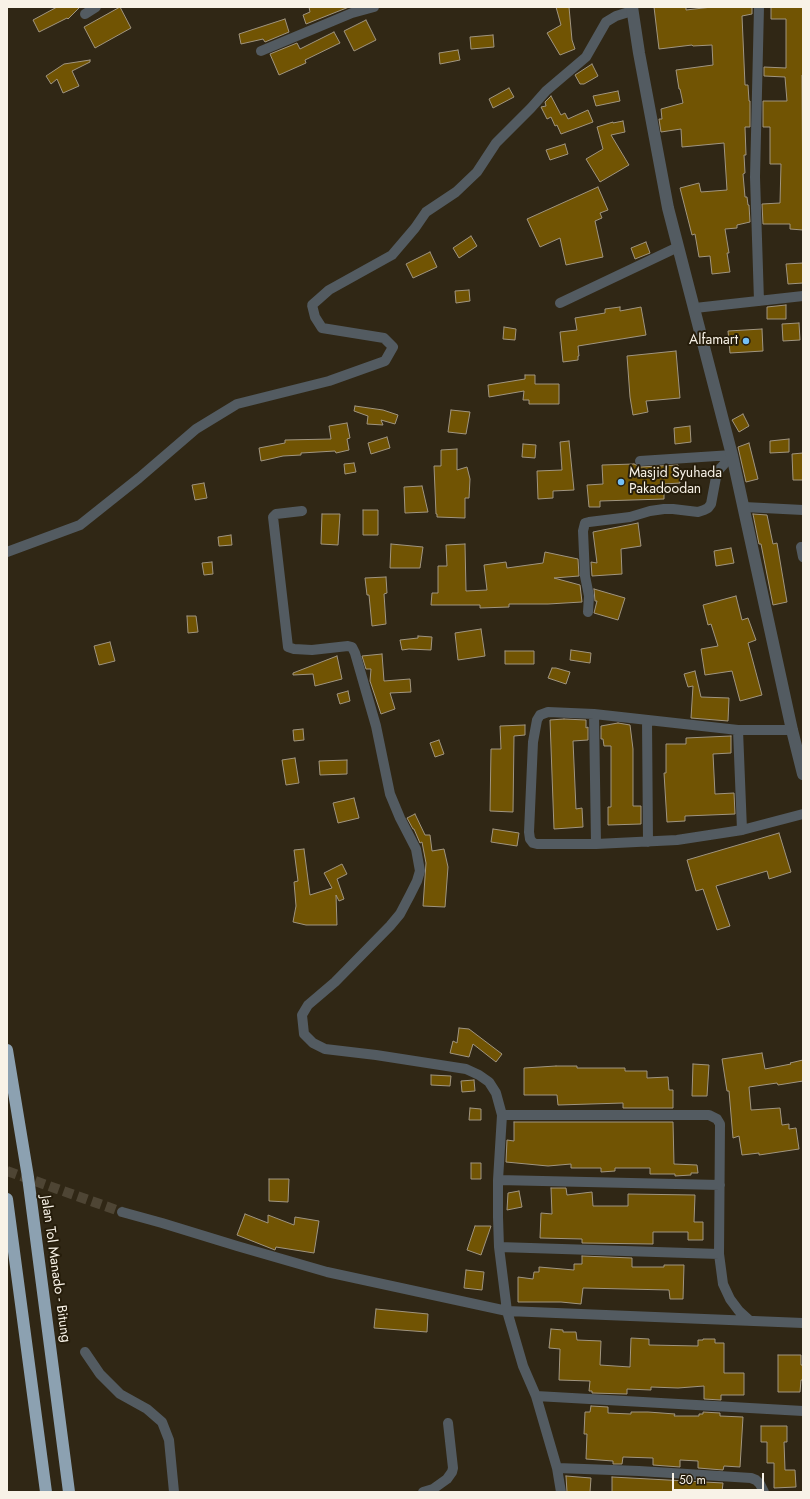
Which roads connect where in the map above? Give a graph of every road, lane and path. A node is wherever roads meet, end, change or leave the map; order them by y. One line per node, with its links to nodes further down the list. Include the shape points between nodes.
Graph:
1 (96, 7): 5 (street)
2 (374, 7): 6 (street, via 352,13)
3 (759, 7): 9 (street, via 755,177)
4 (632, 9): 7 (street, via 668,208); 18 (street, via 606,22 586,57 546,91 496,143 477,172 456,192 426,212 392,255 329,290 312,305 315,317 322,328 384,338 393,348 385,361 329,381 237,404 196,429 80,525)
5 (85, 14)
6 (261, 51)
7 (678, 247): 10 (street); 11 (street)
8 (803, 296): 9 (street)
9 (759, 301): 11 (street)
10 (560, 303)
11 (695, 308): 12 (street)
12 (732, 457): 13 (street); 14 (street); 20 (street, via 717,472 711,504 704,510 657,510 630,517 585,523 583,531)
13 (640, 462)
14 (744, 507): 15 (street); 24 (street)
15 (803, 510)
16 (302, 511): 31 (street, via 276,514 273,517 288,647 312,650 352,647 376,726 390,794 416,849 420,871 400,914 390,926 335,982 308,1005 302,1015 304,1034 313,1043 325,1049 466,1069 489,1082 496,1093)
17 (803, 547): 19 (street)
18 (7, 552)
19 (803, 557)
20 (588, 612)
21 (594, 714): 22 (street); 29 (street); 29 (street, via 548,712 540,715 537,720 532,756 529,832 530,839 537,844)
22 (647, 720): 23 (street); 28 (street)
23 (738, 730): 24 (street); 27 (street)
24 (792, 730): 25 (street)
25 (803, 774)
26 (803, 814): 27 (street)
27 (742, 830): 28 (street)
28 (648, 842): 29 (street)
29 (596, 844)
30 (7, 1050): 47 (highway, Jalan Tol Manado - Bitung, via 28,1177)
31 (502, 1115): 32 (street); 33 (street, via 709,1115 720,1124)
32 (498, 1180): 33 (street); 36 (street)
33 (720, 1185): 37 (street)
34 (7, 1199): 46 (highway)
35 (122, 1212): 38 (street, via 327,1272)
36 (499, 1247): 37 (street); 38 (street)
37 (719, 1254): 39 (street, via 723,1284 730,1299)
38 (507, 1311): 39 (street); 42 (street, via 523,1366)
39 (750, 1321): 40 (street)
40 (803, 1323)
41 (85, 1352): 48 (street, via 100,1374 120,1394 147,1409 162,1422 170,1440)
42 (536, 1396): 43 (street); 45 (street)
43 (803, 1411)
44 (448, 1423): 49 (street, via 452,1472 433,1489)
45 (557, 1468): 50 (street); 51 (street, via 745,1478 756,1480)
46 (46, 1492)
47 (69, 1492)
48 (174, 1492)
49 (423, 1492)
50 (560, 1492)
51 (764, 1492)

